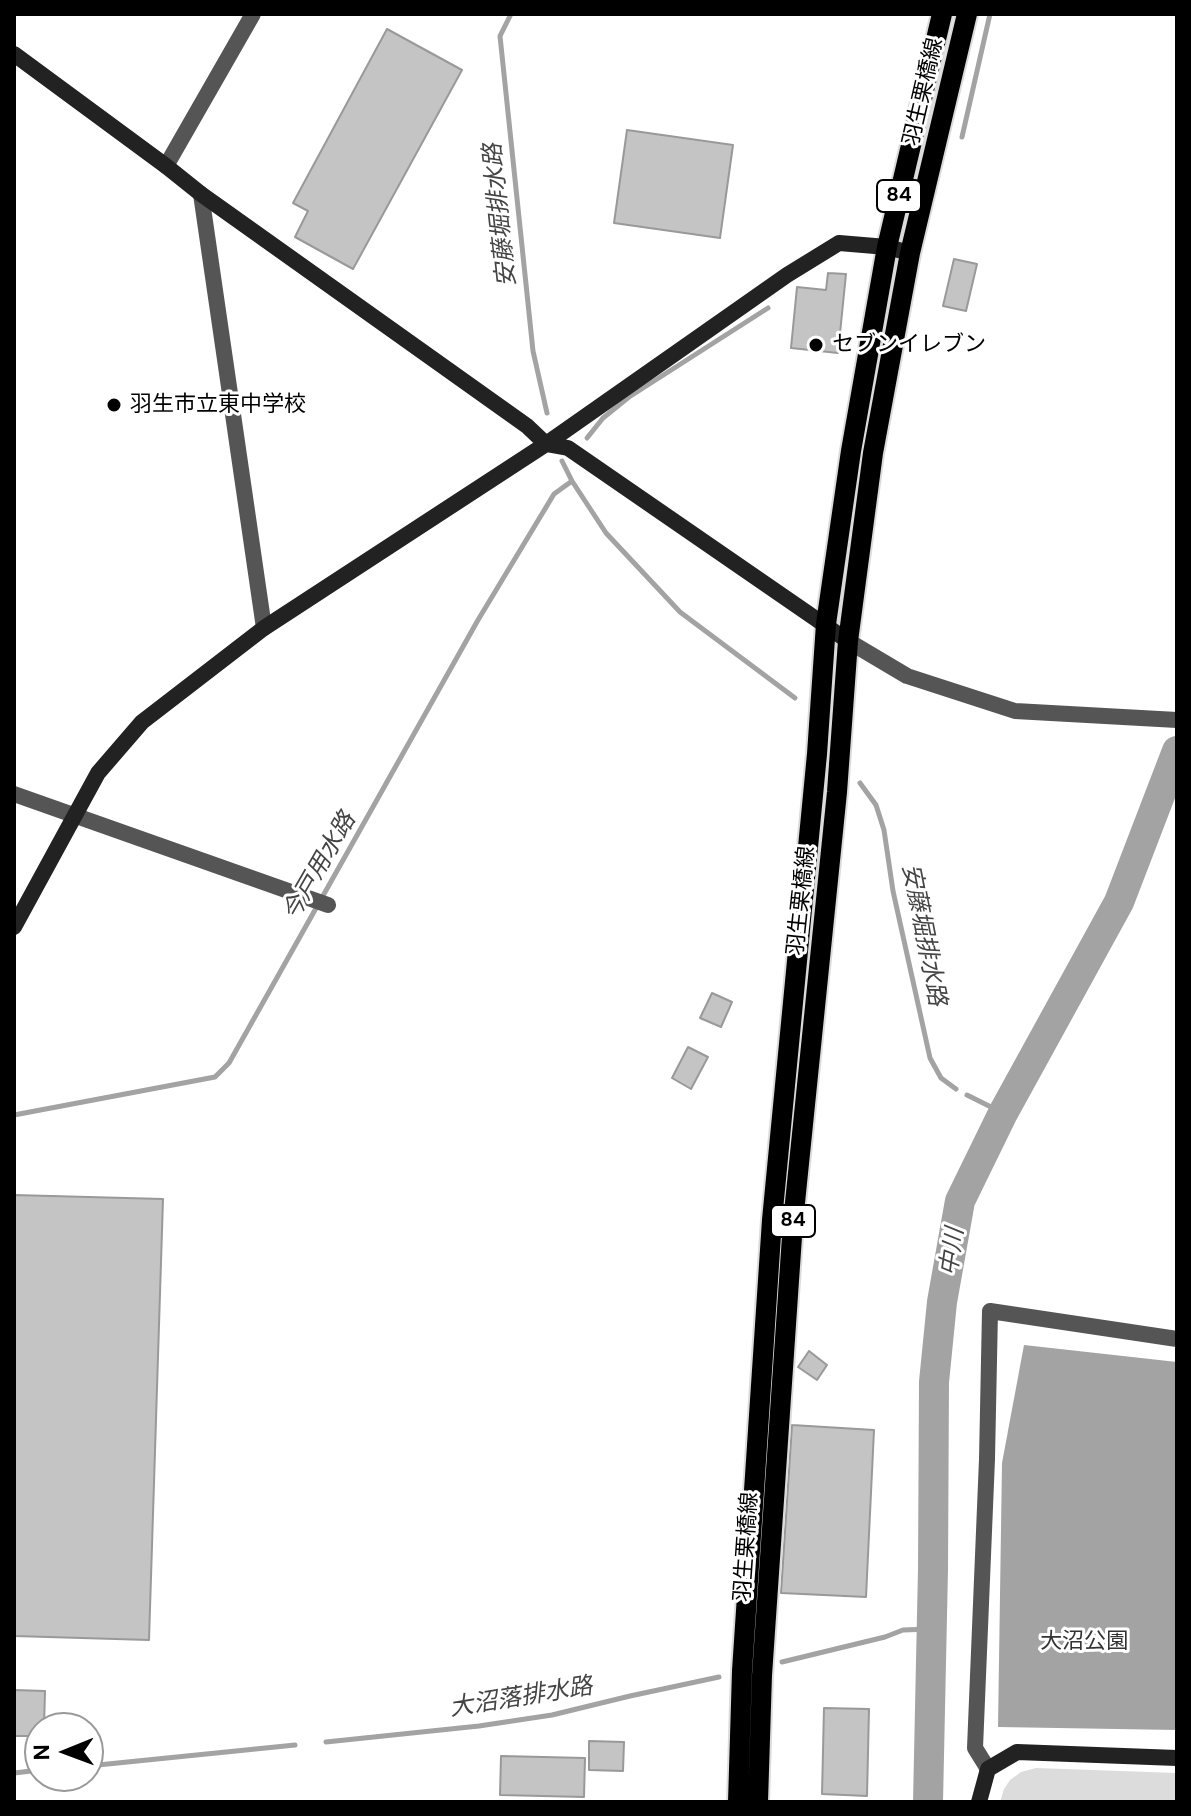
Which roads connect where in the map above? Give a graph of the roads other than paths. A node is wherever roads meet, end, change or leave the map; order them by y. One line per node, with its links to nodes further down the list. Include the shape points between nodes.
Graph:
1 (253, 14): 5 (street)
2 (942, 14): 7 (main road, 羽生栗橋線 / 84)
3 (967, 14): 8 (main road, 羽生栗橋線 / 84)
4 (14, 54): 5 (street)
5 (166, 166): 6 (street)
6 (201, 194): 9 (street); 11 (street)
7 (887, 247): 8 (street); 9 (street, via 839,243); 10 (main road, 羽生栗橋線 / 84)
8 (910, 253): 12 (main road, 羽生栗橋線 / 84, via 873,453)
9 (546, 444): 10 (street, via 568,448); 11 (street)
10 (826, 624): 12 (street); 21 (main road, 羽生栗橋線 / 84, via 772,1220)
11 (264, 628): 15 (street, via 142,722 98,773)
12 (848, 641): 13 (street, via 907,676 1015,711); 22 (main road, 羽生栗橋線 / 84, via 793,1222)
13 (1177, 720)
14 (14, 794): 15 (street)
15 (75, 814): 16 (street); 17 (street)
16 (328, 905)
17 (14, 927)
18 (1177, 1339): 20 (street, via 990,1311 975,1748)
19 (1177, 1758): 20 (street, via 1017,1752)
20 (988, 1769): 23 (street)
21 (738, 1802)
22 (758, 1802)
23 (979, 1802)

